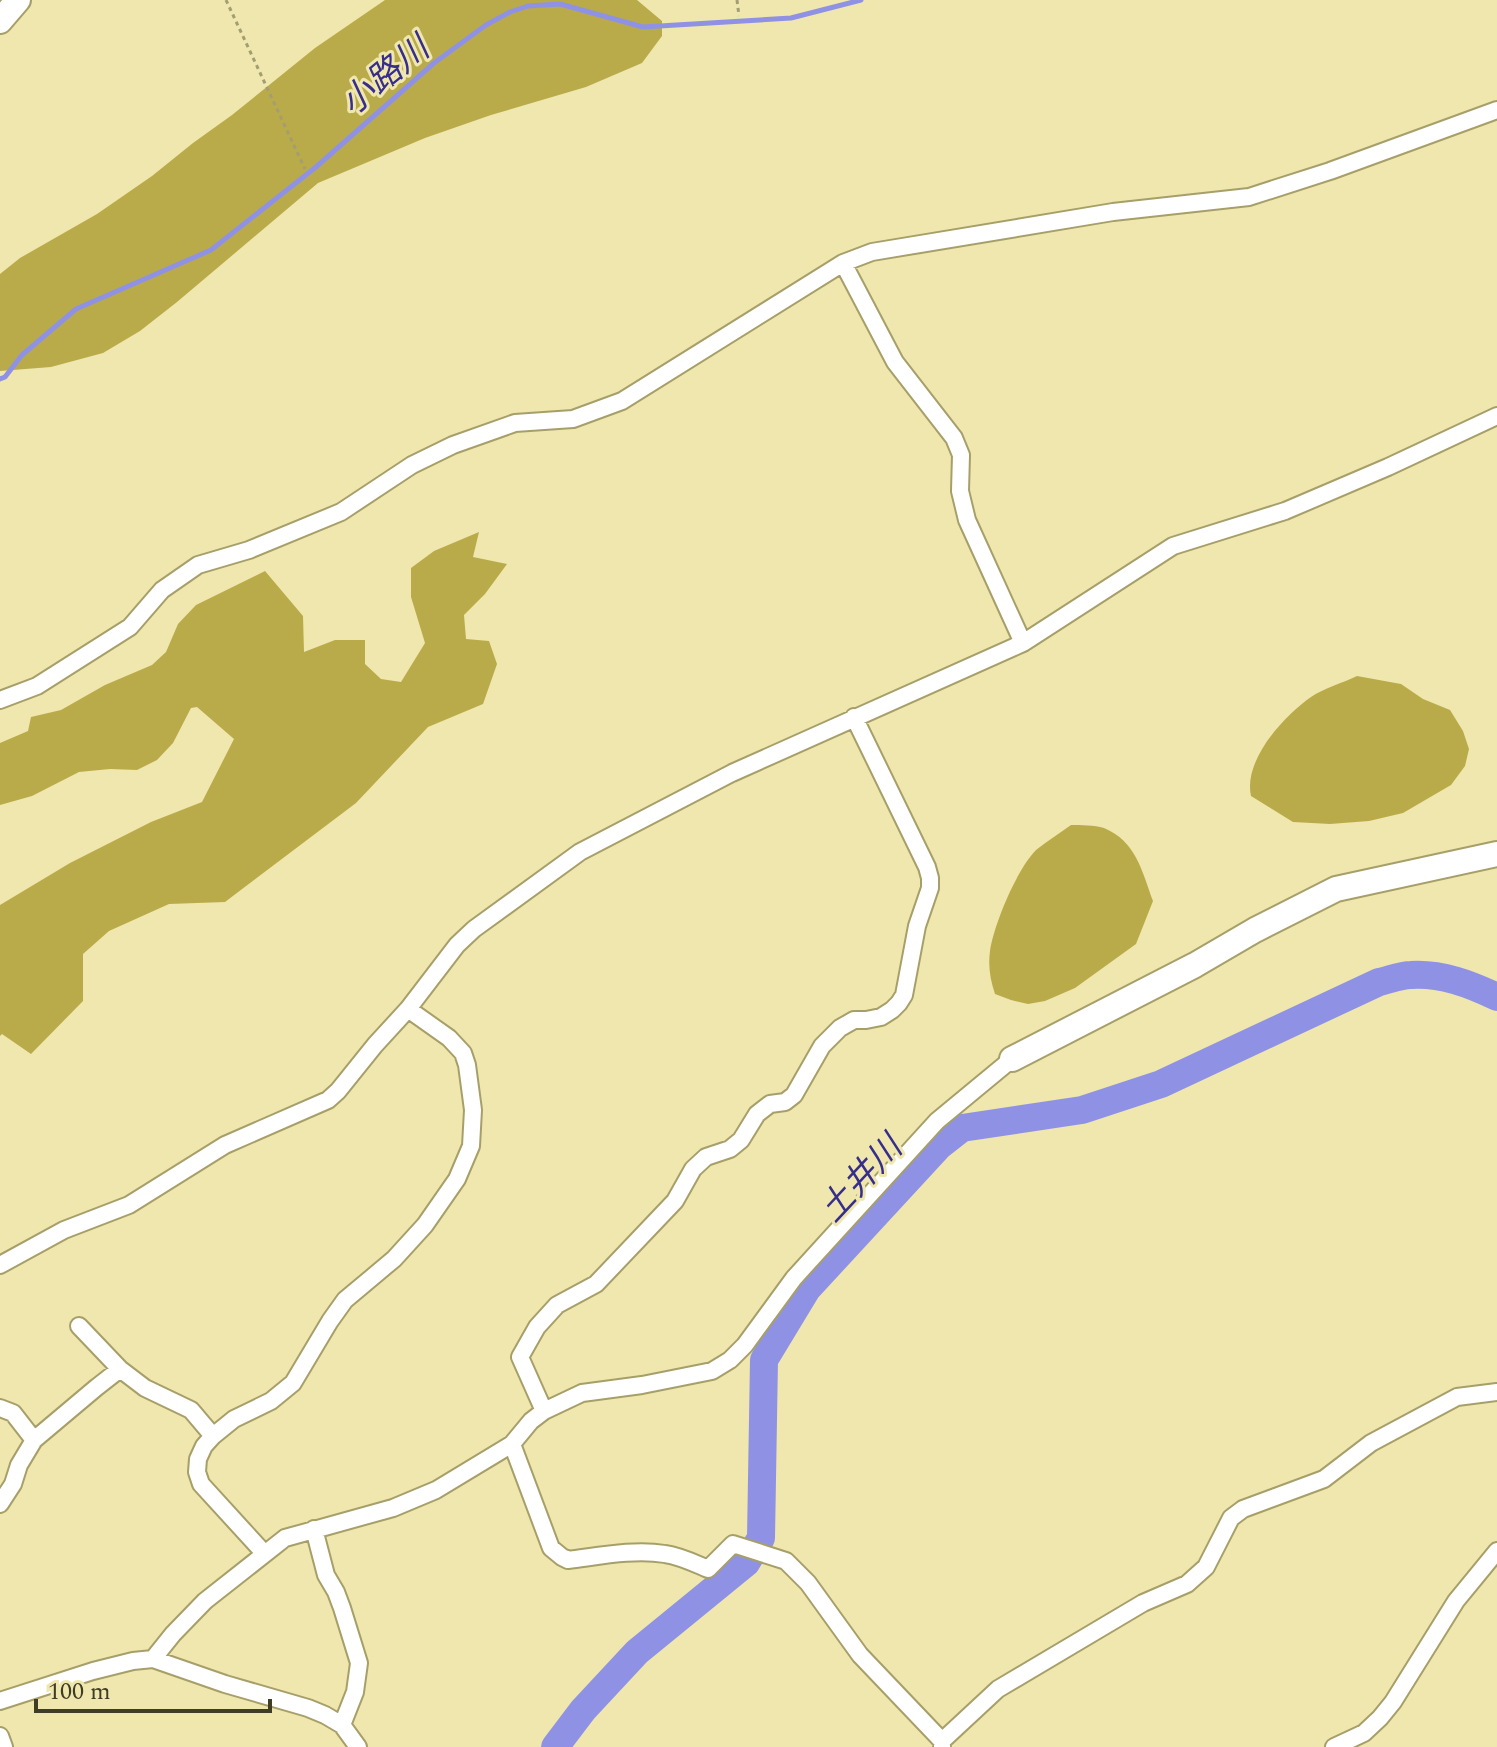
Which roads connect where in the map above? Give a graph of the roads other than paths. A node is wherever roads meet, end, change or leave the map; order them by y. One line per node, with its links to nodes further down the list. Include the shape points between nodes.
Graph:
1 (18, 0): 2 (street)
2 (0, 21)
3 (1497, 110): 4 (street, via 1249,197 1113,212 872,252)
4 (843, 263): 6 (street, via 895,362 954,438 961,455 960,491 967,520); 7 (street, via 622,401 573,419 515,423 453,445 341,512 198,565 162,590 130,627 37,686)
5 (1497, 416): 6 (street, via 1285,511 1173,546)
6 (1023, 643): 8 (street)
7 (0, 700)
8 (854, 717): 10 (street, via 580,852 474,929); 17 (street, via 930,878 904,995 881,1017 854,1020 840,1028 822,1046 794,1095 757,1114 730,1149 706,1157 675,1201 596,1284 557,1305 537,1327 520,1357)
9 (1495, 858): 11 (street, via 1336,889)
10 (408, 1009): 12 (street, via 328,1100 225,1145 129,1205 64,1230); 18 (street, via 449,1038 467,1065 471,1146 457,1179 394,1259 345,1300 293,1383)
11 (1012, 1059): 17 (street, via 937,1121 794,1278 730,1360 712,1371 582,1393)
12 (0, 1265)
13 (79, 1326): 14 (street)
14 (120, 1369): 18 (street, via 191,1410); 19 (street)
15 (1497, 1392): 29 (street, via 1457,1397 1371,1443 1324,1479 1243,1509 1231,1518 1206,1567 1187,1584 1143,1603 998,1689)
16 (0, 1408): 19 (street, via 13,1413)
17 (544, 1411): 20 (street)
18 (213, 1436): 24 (street, via 198,1459 201,1484)
19 (34, 1440): 21 (street)
20 (512, 1444): 22 (street, via 436,1490 393,1508); 29 (street, via 551,1548 562,1557 663,1553 708,1569 733,1544 786,1561 860,1655)
21 (0, 1504)
22 (314, 1529): 24 (street, via 285,1538); 27 (street, via 359,1663)
23 (1497, 1551): 32 (street, via 1456,1601 1380,1718 1364,1733)
24 (264, 1553): 25 (street, via 205,1601)
25 (153, 1659): 26 (street, via 93,1671); 27 (street, via 308,1708)
26 (0, 1701)
27 (342, 1725): 31 (street)
28 (0, 1736): 30 (street)
29 (942, 1744)
30 (4, 1747)
31 (358, 1747)
32 (1334, 1747)

